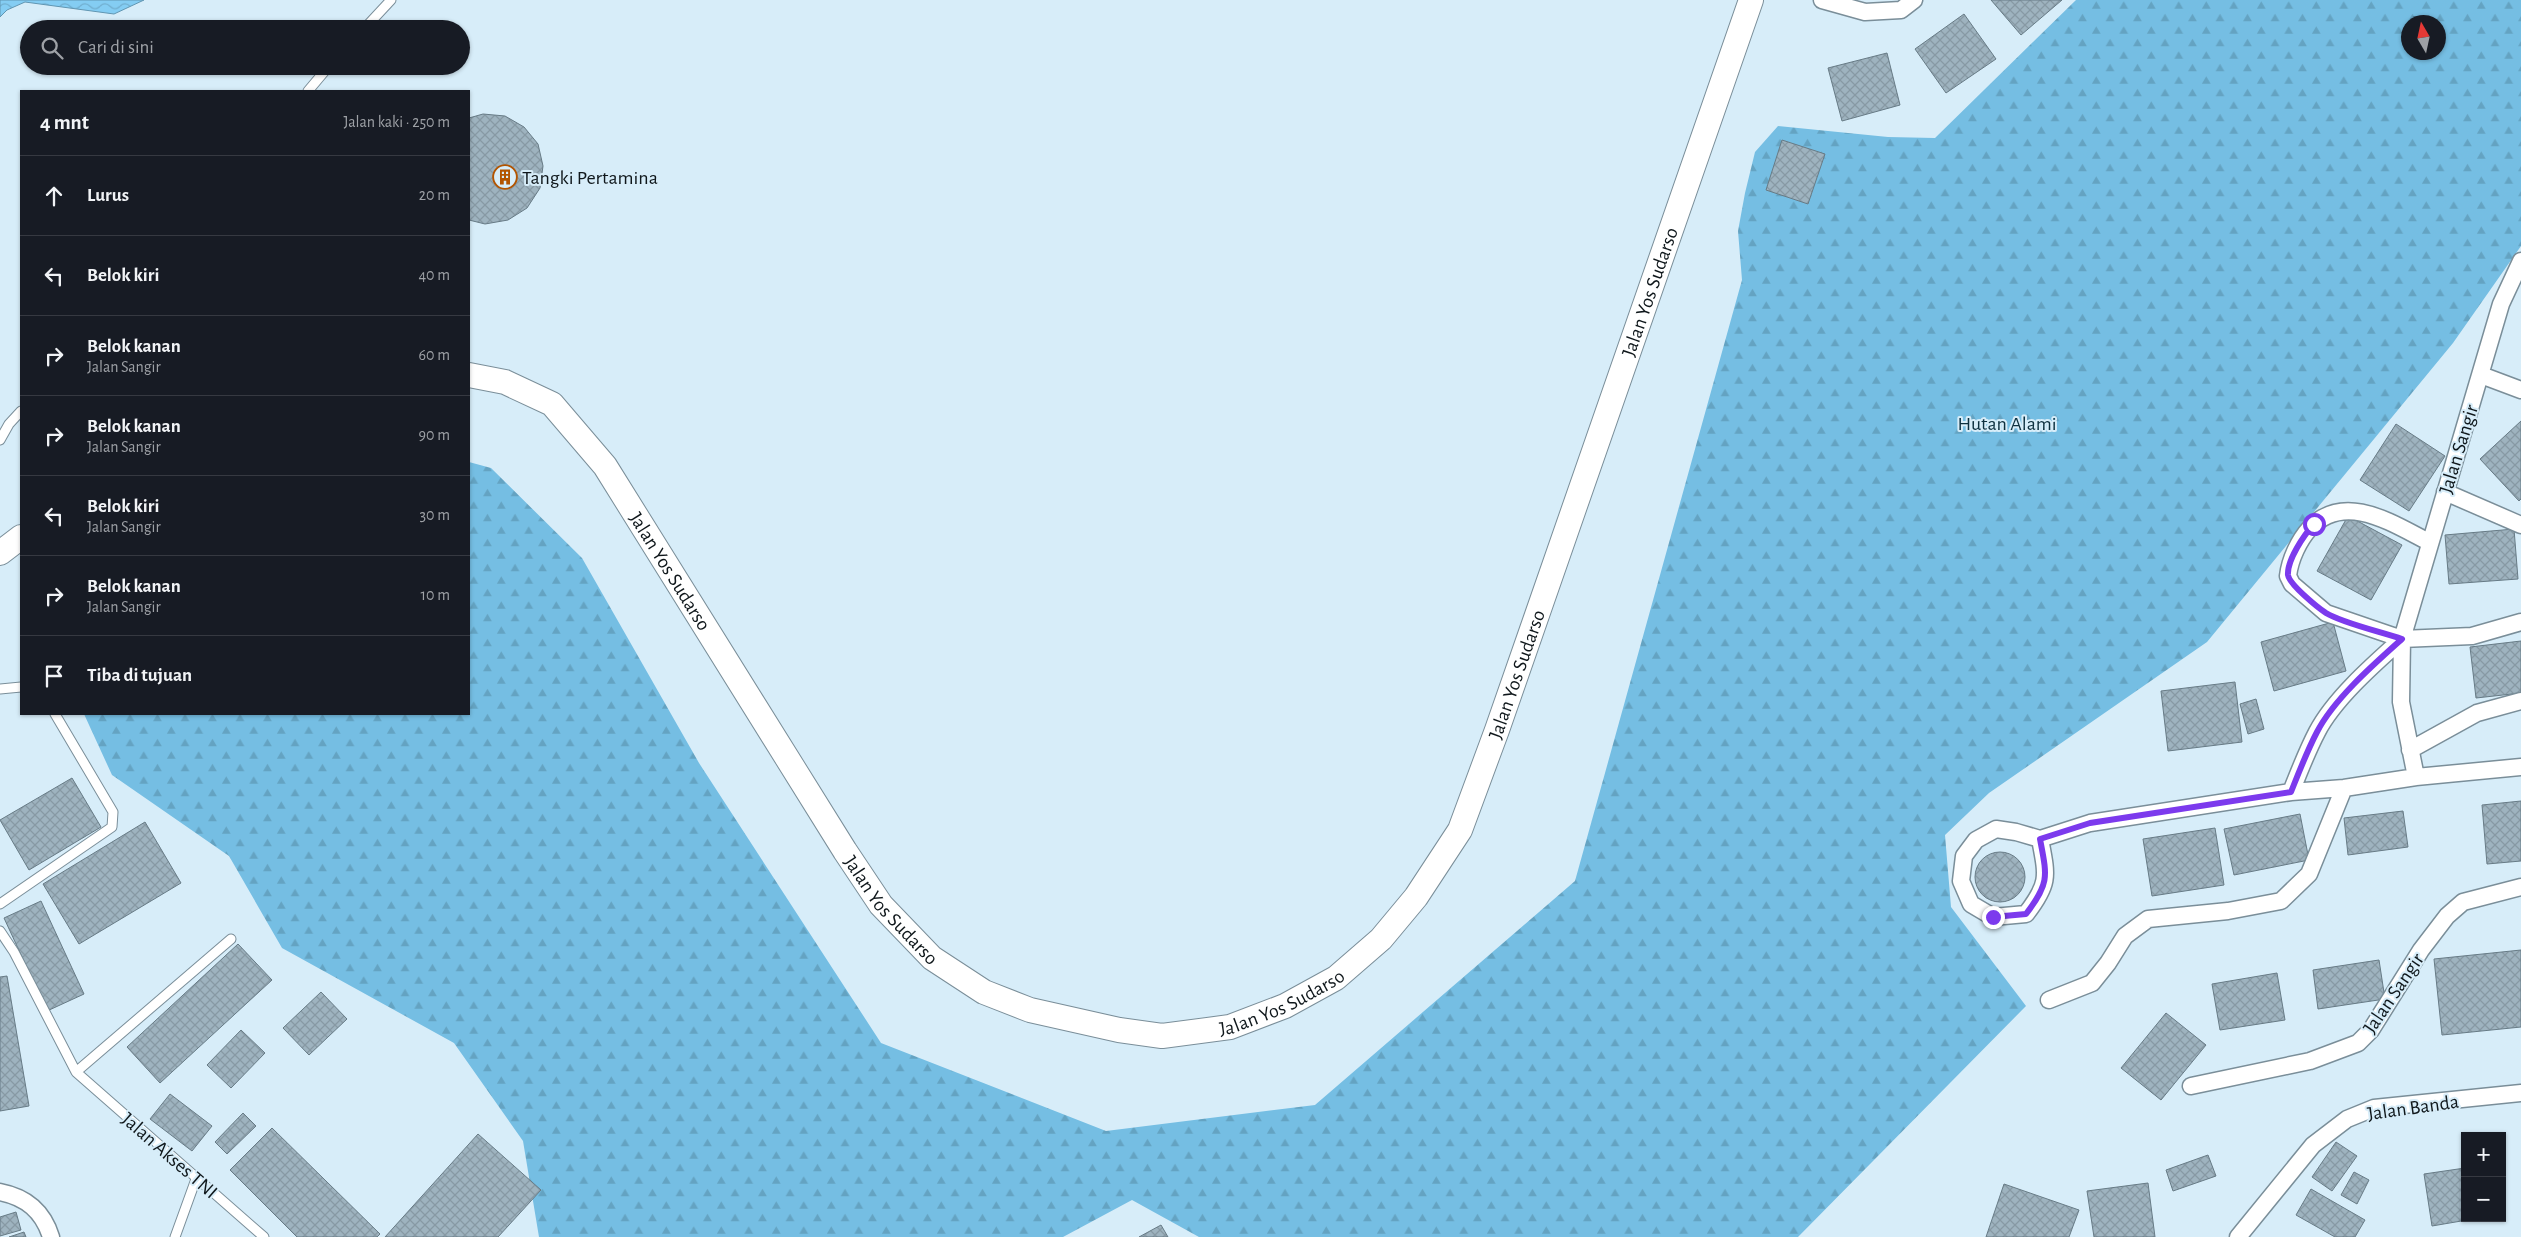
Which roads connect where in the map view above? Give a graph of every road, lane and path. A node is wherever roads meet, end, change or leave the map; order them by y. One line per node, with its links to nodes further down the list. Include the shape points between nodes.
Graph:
1 (391, 0): 5 (lane)
2 (1751, 0): 9 (main road, Jalan Yos Sudarso, via 1460,830 1416,897 1381,939 1344,972 1285,1006 1230,1027 1162,1036 1030,1010 984,992 932,958 881,905 839,842 605,466 552,404 504,382)
3 (1822, 0): 4 (street, via 1865,12 1901,10)
4 (1914, 0)
5 (372, 20)
6 (321, 75): 7 (lane)
7 (309, 90)
8 (2521, 261): 10 (street, Jalan Sangir, via 2501,304)
9 (470, 374)
10 (2481, 376): 11 (street); 14 (street, Jalan Sangir)
11 (2521, 390)
12 (20, 412): 13 (lane)
13 (0, 440)
14 (2445, 492): 15 (street); 17 (street, Jalan Sangir)
15 (2521, 525)
16 (20, 537): 18 (main road)
17 (2429, 542): 20 (street, Jalan Sangir); 20 (street, via 2374,514 2337,511 2325,515 2302,537 2289,569 2292,584 2326,613)
18 (0, 553)
19 (2521, 622): 20 (street, via 2472,636)
20 (2402, 639): 25 (street, Jalan Sangir, via 2402,702); 29 (street, via 2373,665 2318,731)
21 (20, 687): 22 (lane)
22 (0, 689)
23 (2521, 701): 25 (street, via 2478,713)
24 (56, 715): 32 (lane, via 113,812 112,827)
25 (2410, 750): 27 (street, Jalan Sangir)
26 (2521, 767): 27 (street)
27 (2416, 777): 28 (street)
28 (2344, 788): 29 (street); 35 (street, via 2308,874 2282,901 2228,911 2148,919 2125,936 2092,983)
29 (2291, 792): 30 (street, via 2090,823)
30 (2040, 839): 30 (street, via 1996,829 1976,840 1964,856 1961,881 1971,904 1993,917 2026,914 2042,893 2046,870)
31 (2521, 887): 37 (street, Jalan Sangir, via 2463,902 2447,916 2421,950 2371,1030 2358,1043 2310,1061)
32 (0, 904)
33 (0, 931): 36 (lane, Jalan Akses TNI)
34 (231, 939): 36 (lane)
35 (2049, 1000)
36 (76, 1072): 39 (lane, Jalan Akses TNI)
37 (2191, 1086)
38 (2521, 1093): 44 (street, Jalan Banda, via 2374,1108 2347,1119 2313,1144)
39 (196, 1179): 42 (lane); 43 (lane, Jalan Akses TNI)
40 (0, 1192): 41 (street, via 32,1204)
41 (51, 1237)
42 (175, 1237)
43 (264, 1237)
44 (2238, 1237)

